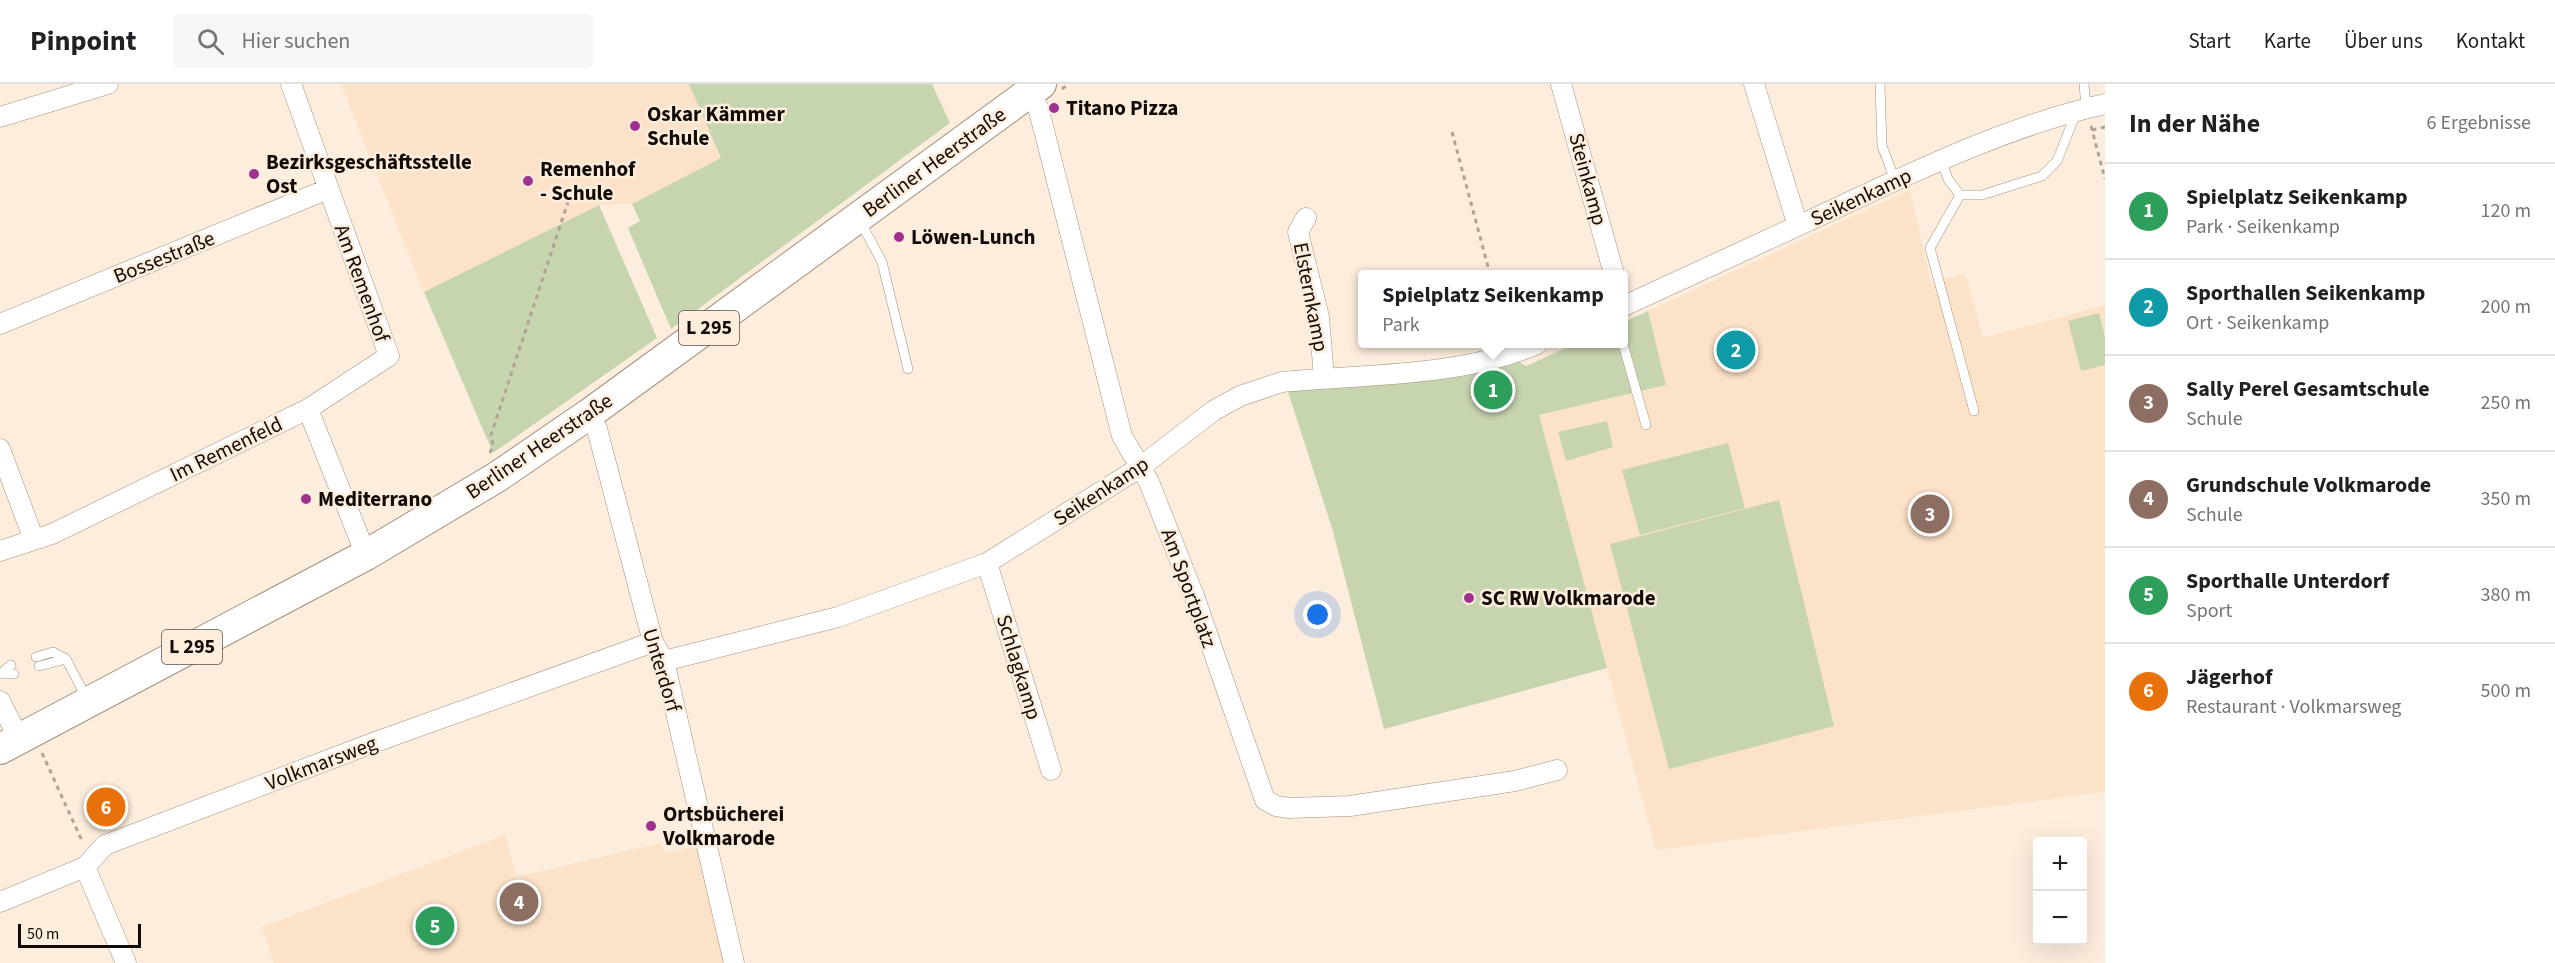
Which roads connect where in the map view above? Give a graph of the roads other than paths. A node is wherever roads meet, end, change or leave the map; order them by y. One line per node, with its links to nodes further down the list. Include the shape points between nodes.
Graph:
1 (108, 84): 8 (street)
2 (291, 84): 13 (street, Am Remenhof)
3 (1561, 84): 18 (street, Steinkamp)
4 (1754, 84): 17 (street)
5 (1881, 84): 12 (lane, via 1882,146)
6 (2084, 84): 9 (lane)
7 (1035, 88): 15 (main road, Berliner Heerstraße / L 295); 30 (street, Am Sportplatz, via 1122,436)
8 (70, 89): 10 (street)
9 (2090, 107): 11 (street, Seikenkamp, via 2007,132); 14 (lane, via 2057,161 2042,176 1982,195)
10 (0, 117)
11 (1941, 160): 12 (street, Seikenkamp); 14 (lane, via 1948,180)
12 (1895, 180): 17 (street, Seikenkamp)
13 (328, 189): 20 (street, Bossestraße); 25 (street, Am Remenhof, via 389,356)
14 (1960, 195): 26 (lane, via 1930,248)
15 (858, 217): 23 (lane, via 882,262); 27 (main road, Berliner Heerstraße / L 295)
16 (1306, 218): 24 (street, Elsternkamp, via 1298,232 1319,317)
17 (1798, 226): 19 (street, Seikenkamp)
18 (1613, 270)
19 (1628, 304)
20 (0, 324)
21 (1529, 348): 24 (street, Seikenkamp, via 1454,367)
22 (1624, 348): 28 (lane)
23 (908, 369)
24 (1324, 378): 30 (street, Seikenkamp, via 1282,382 1240,396 1213,411)
25 (308, 409): 31 (street, Im Remenfeld); 33 (street, Im Remenfeld)
26 (1974, 411)
27 (590, 414): 33 (main road, Berliner Heerstraße / L 295, via 497,477); 35 (street, Unterdorf)
28 (1646, 425)
29 (0, 449): 31 (street)
30 (1139, 468): 34 (street, Seikenkamp); 44 (street, Am Sportplatz, via 1149,482 1194,596 1265,800 1289,808 1350,806 1515,781)
31 (34, 540): 32 (street, Im Remenfeld)
32 (0, 551)
33 (366, 555): 41 (main road, Berliner Heerstraße / L 295)
34 (987, 563): 36 (street, Seikenkamp, via 838,617); 43 (street, Schlagkamp)
35 (653, 642): 36 (street, Unterdorf); 45 (street, Volkmarsweg, via 105,845)
36 (664, 661): 48 (street, Unterdorf)
37 (38, 662): 41 (lane, via 66,659)
38 (13, 669): 39 (lane)
39 (1, 674)
40 (0, 702): 42 (street)
41 (89, 702): 42 (main road, Berliner Heerstraße / L 295)
42 (19, 744)
43 (1051, 770)
44 (1557, 770)
45 (89, 861): 46 (street, Volkmarsweg); 47 (street)
46 (0, 902)
47 (126, 963)
48 (734, 963)

